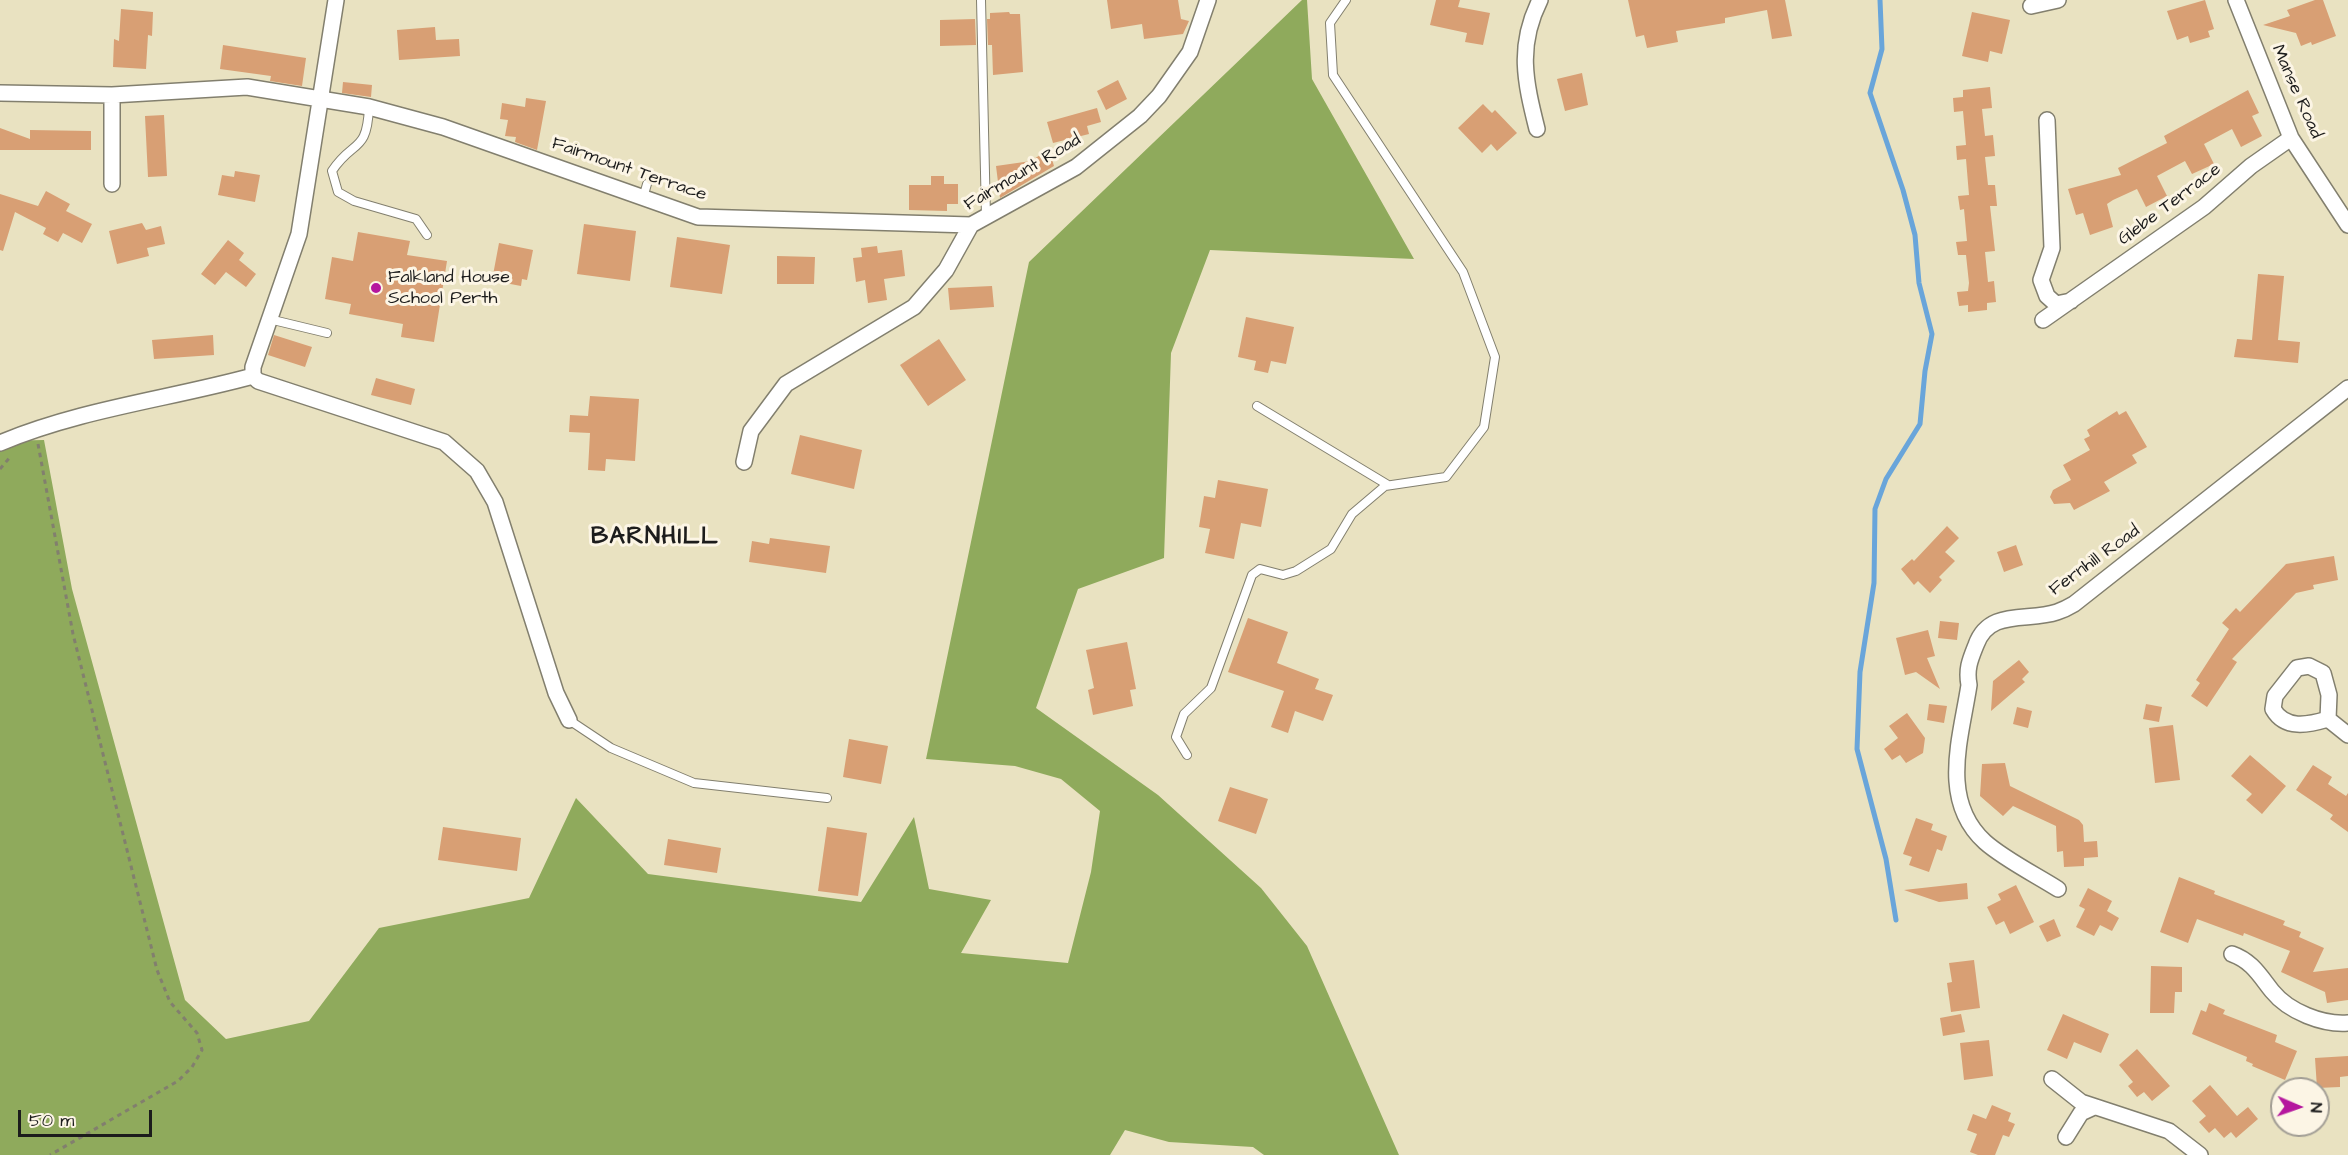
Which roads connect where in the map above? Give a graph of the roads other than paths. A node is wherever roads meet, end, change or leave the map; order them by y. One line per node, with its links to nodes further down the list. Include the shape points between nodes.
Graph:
1 (336, 0): 11 (street)
2 (981, 0): 17 (lane)
3 (1208, 0): 17 (street, Fairmount Road, via 1190,52 1140,116 1076,167)
4 (1346, 0): 30 (lane, via 1330,23 1333,75 1463,272 1495,357 1484,427 1446,477)
5 (1540, 0): 14 (street, via 1527,33 1525,55 1525,79)
6 (2058, 0): 8 (street)
7 (2236, 0): 15 (street, Manse Road)
8 (2031, 6)
9 (0, 93): 10 (street, Fairmount Terrace)
10 (112, 95): 11 (street, Fairmount Terrace, via 247,87); 16 (street)
11 (319, 100): 12 (street, Fairmount Terrace); 22 (street, via 299,234)
12 (369, 107): 18 (street, Fairmount Terrace, via 646,191 698,217 889,217); 20 (lane, via 368,129 361,144 340,159 332,171 338,192 354,201 416,219)
13 (2047, 120): 21 (street, via 2052,248 2042,280 2047,296 2056,304)
14 (1537, 129)
15 (2291, 138): 19 (street, Manse Road); 21 (street, Glebe Terrace, via 2204,207)
16 (112, 184)
17 (986, 216): 18 (street, Fairmount Road)
18 (971, 225): 29 (street, Fairmount Road, via 946,270 914,308 786,384 751,431)
19 (2348, 225)
20 (427, 235)
21 (2071, 302): 23 (street, Glebe Terrace)
22 (269, 319): 24 (lane); 25 (street)
23 (2043, 320)
24 (327, 333)
25 (253, 376): 28 (street, via 78,415); 32 (street, via 258,381 444,442 477,471 495,502 556,693)
26 (2348, 388): 36 (street, Fernhill Road, via 2074,604 2056,613 2002,620 1978,635 1967,672 1969,685 1955,781 1958,802 1966,820 1985,842)
27 (1257, 406): 30 (lane)
28 (0, 443)
29 (744, 462)
30 (1388, 485): 34 (lane, via 1352,514 1331,549 1296,571 1283,575 1260,569 1252,575 1211,688 1184,714 1176,737)
31 (2328, 718): 33 (street)
32 (569, 720): 35 (lane, via 611,748 693,783)
33 (2348, 735)
34 (1187, 755)
35 (826, 798)
36 (2058, 889)
37 (2232, 954): 38 (street, via 2245,958 2274,994 2296,1009 2320,1021)
38 (2348, 1023)
39 (2052, 1080): 40 (street)
40 (2094, 1107): 41 (street, via 2080,1113); 42 (street, via 2169,1131)
41 (2066, 1137)
42 (2200, 1155)

